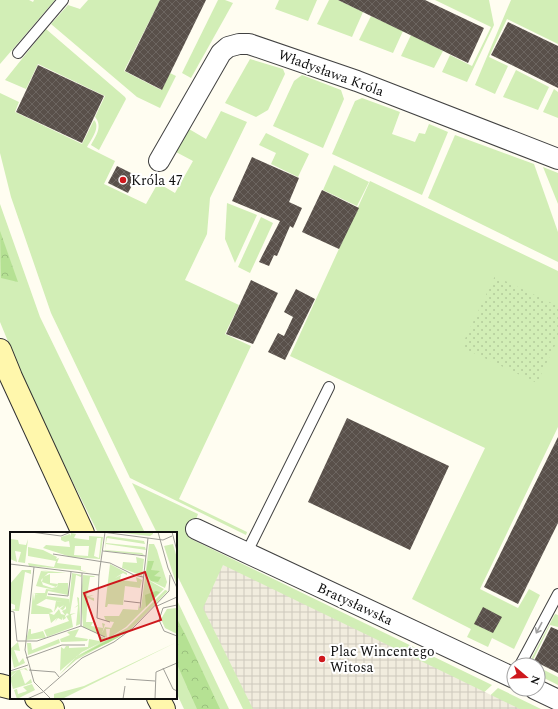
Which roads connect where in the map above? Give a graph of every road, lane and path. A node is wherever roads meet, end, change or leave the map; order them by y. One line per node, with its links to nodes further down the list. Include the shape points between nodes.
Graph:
1 (63, 0): 2 (lane)
2 (18, 52)
3 (558, 159): 4 (street, Władysława Króla, via 457,118 298,60 249,44 238,44 228,47 221,53)
4 (159, 161)
5 (0, 350): 8 (main road)
6 (329, 387): 9 (lane)
7 (196, 529): 9 (street, Bratysławska)
8 (83, 532)
9 (247, 552): 12 (street, Bratysławska)
10 (558, 594): 11 (lane, one-way to 11)
11 (524, 657)
12 (506, 674)
13 (0, 685): 14 (main road)
14 (10, 688)
15 (546, 694): 19 (street)
16 (38, 699): 20 (main road)
17 (149, 699): 21 (main road)
18 (159, 699): 22 (main road)
19 (558, 700)
20 (54, 709)
21 (151, 709)
22 (164, 709)

